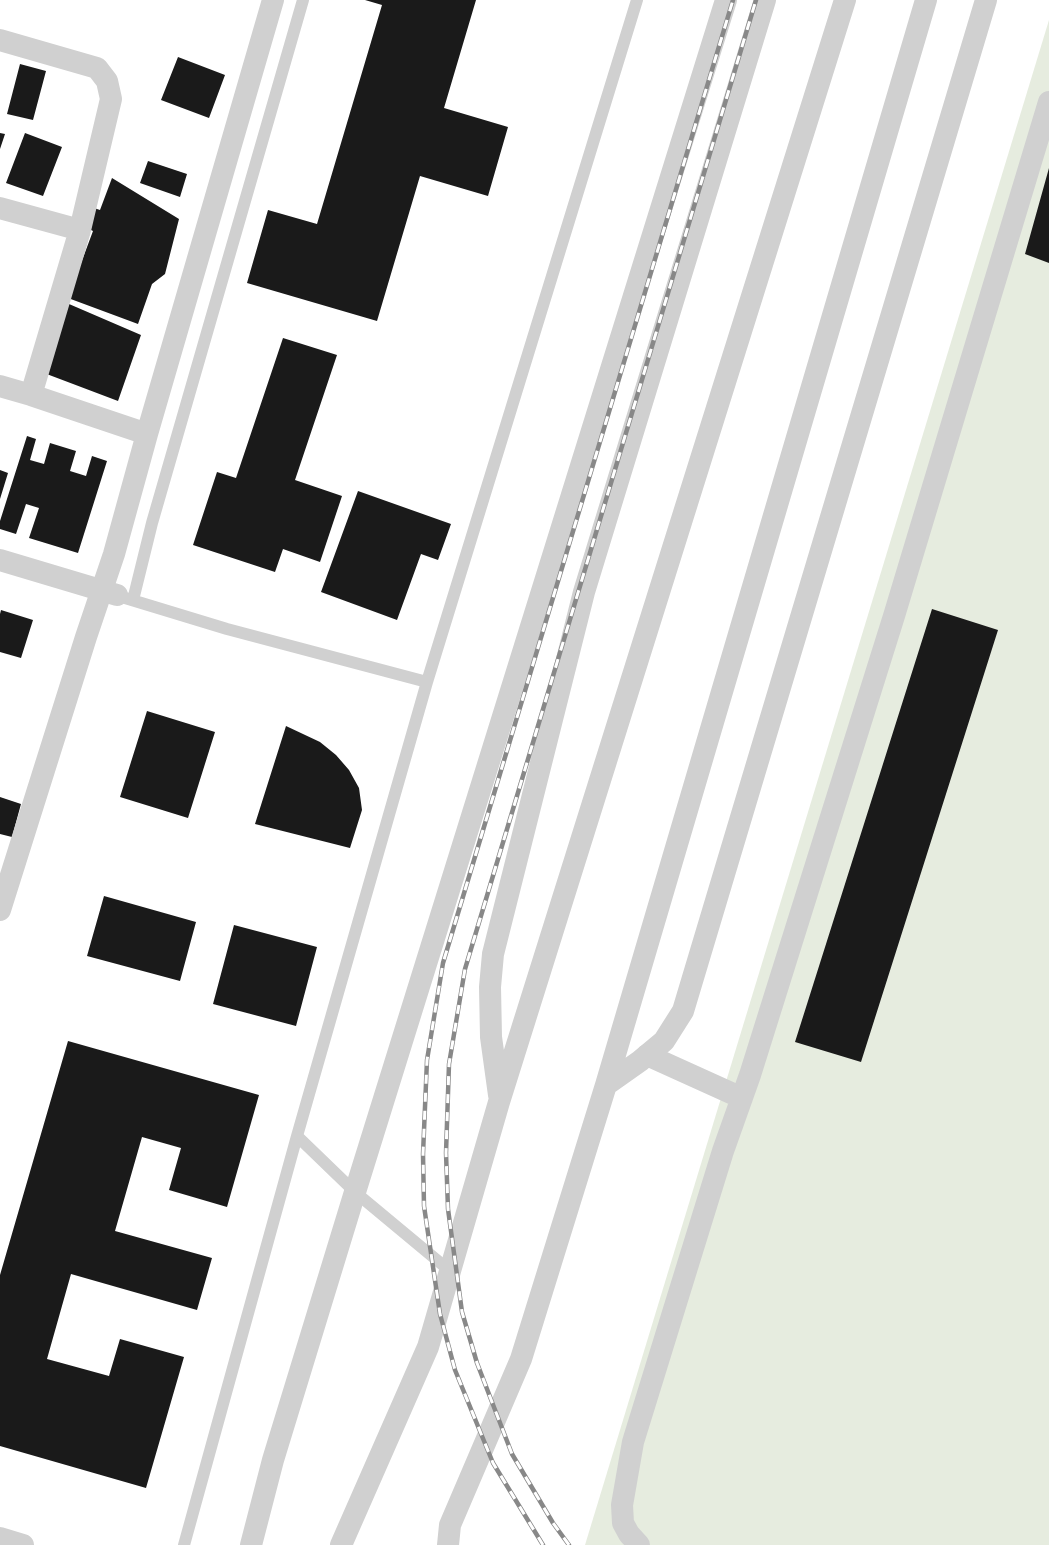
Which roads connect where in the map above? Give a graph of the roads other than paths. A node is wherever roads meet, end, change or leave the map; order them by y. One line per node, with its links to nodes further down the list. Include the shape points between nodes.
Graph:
1 (273, 0): 15 (street)
2 (303, 0): 17 (lane, via 152,523)
3 (637, 0): 18 (lane)
4 (726, 0): 25 (street)
5 (765, 0): 23 (street, via 584,592 493,954 490,986 491,1037)
6 (846, 0): 23 (street)
7 (926, 0): 21 (street)
8 (986, 0): 20 (street, via 683,1011 664,1041)
9 (0, 40): 12 (street, via 97,68 107,82 110,99)
10 (1049, 102): 22 (street, via 892,624)
11 (0, 208): 12 (street)
12 (80, 230): 14 (street)
13 (0, 386): 14 (street)
14 (31, 395): 15 (street)
15 (147, 434): 17 (street, via 126,513)
16 (0, 560): 17 (street)
17 (118, 595): 18 (lane, via 227,629); 19 (street)
18 (427, 682): 24 (lane)
19 (0, 910)
20 (647, 1055): 21 (street); 22 (street)
21 (606, 1085): 32 (street, via 521,1359 450,1525)
22 (742, 1098): 33 (street, via 723,1151 633,1442 622,1505 623,1523)
23 (500, 1102): 26 (street)
24 (297, 1136): 25 (lane); 29 (lane)
25 (354, 1192): 26 (lane); 30 (street, via 273,1460)
26 (450, 1271): 31 (street, via 428,1347)
27 (0, 1538): 28 (street)
28 (23, 1545)
29 (184, 1545)
30 (251, 1545)
31 (341, 1545)
32 (448, 1545)
33 (639, 1545)

